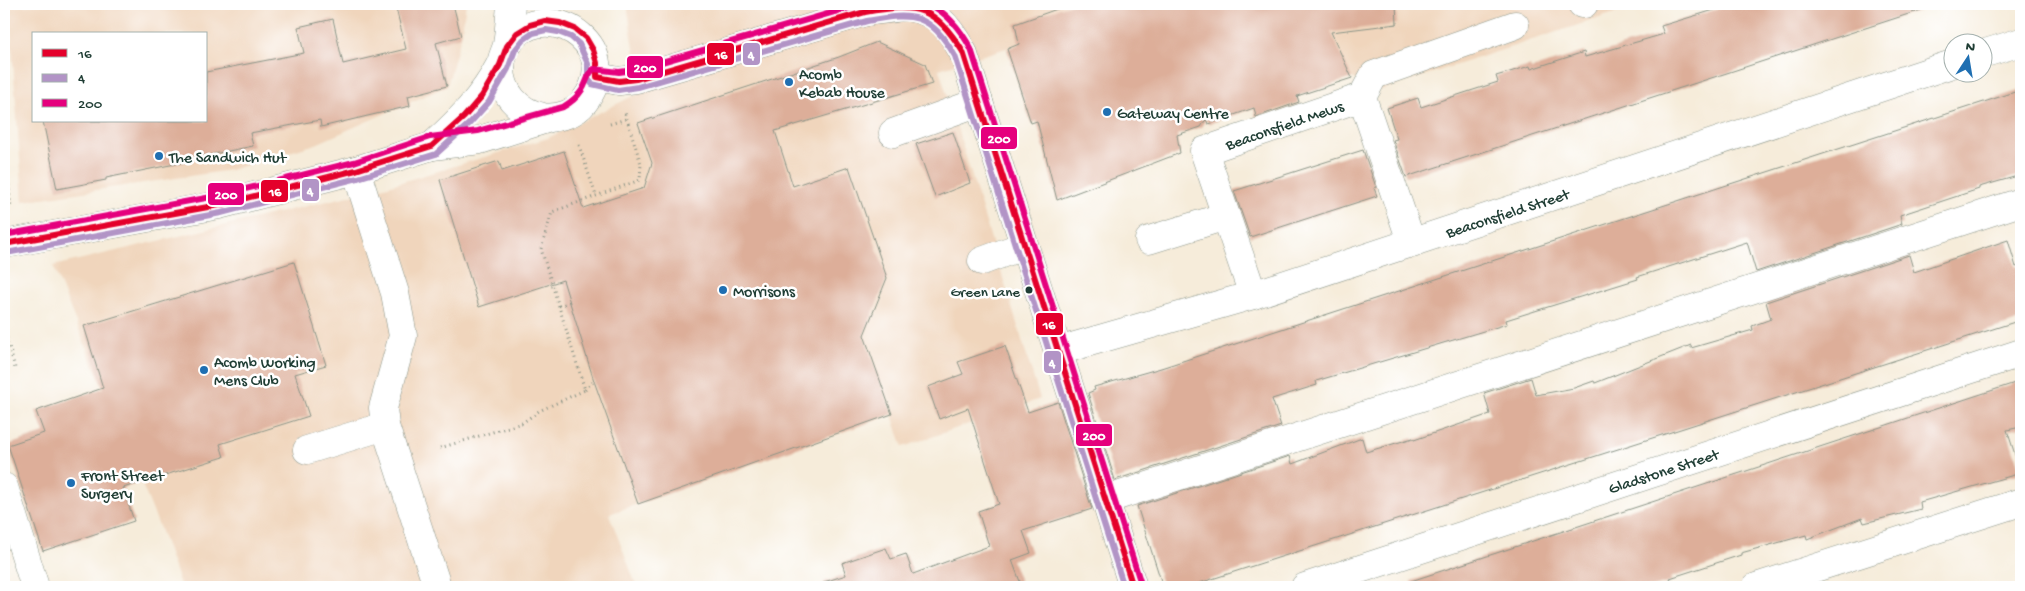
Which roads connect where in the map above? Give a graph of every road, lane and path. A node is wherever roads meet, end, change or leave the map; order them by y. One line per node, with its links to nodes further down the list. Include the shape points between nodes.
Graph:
1 (511, 4): 7 (street)
2 (908, 5): 9 (street, via 865,12 636,79); 11 (street, via 929,12 946,24 963,52)
3 (573, 16): 7 (street, via 560,23 545,21 530,25 516,33); 9 (street)
4 (1515, 25): 10 (street, via 1374,76)
5 (2021, 42): 6 (street)
6 (1992, 51)
7 (503, 56): 12 (street, via 503,85 514,103 530,114); 16 (street, via 482,96)
8 (1942, 67): 23 (street, Beaconsfield Street)
9 (608, 79): 12 (street, via 581,106 567,115); 18 (path, via 642,164 640,180)
10 (1362, 97): 20 (street, Beaconsfield Mews, via 1204,151); 23 (street, Beaconsfield Mews)
11 (979, 102): 13 (street); 24 (street)
12 (550, 118): 16 (street, via 480,140)
13 (893, 133)
14 (4, 135): 22 (path)
15 (578, 142): 18 (path)
16 (432, 146): 17 (street)
17 (356, 170): 22 (street, via 219,205); 35 (street, via 395,293 403,336 383,408)
18 (596, 196): 28 (path, via 552,212 541,249)
19 (2021, 202): 39 (street)
20 (1226, 216): 21 (street); 26 (street, Beaconsfield Mews)
21 (1150, 240)
22 (9, 244)
23 (1412, 244): 26 (street, Beaconsfield Street)
24 (1023, 246): 25 (street); 30 (street)
25 (982, 261)
26 (1253, 295): 30 (street, Beaconsfield Street)
27 (570, 302): 28 (path)
28 (559, 306): 34 (path)
29 (4, 328): 32 (path)
30 (1058, 351): 39 (street)
31 (2021, 353): 44 (street, Gladstone Street)
32 (14, 368)
33 (594, 381): 34 (path)
34 (585, 390): 36 (path, via 539,411 522,423)
35 (385, 426): 37 (street); 41 (street)
36 (440, 448)
37 (307, 450)
38 (4, 487): 42 (street)
39 (1106, 500): 43 (street)
40 (2021, 502): 45 (street)
41 (436, 583)
42 (35, 587)
43 (1133, 587)
44 (1305, 587)
45 (1756, 587)

